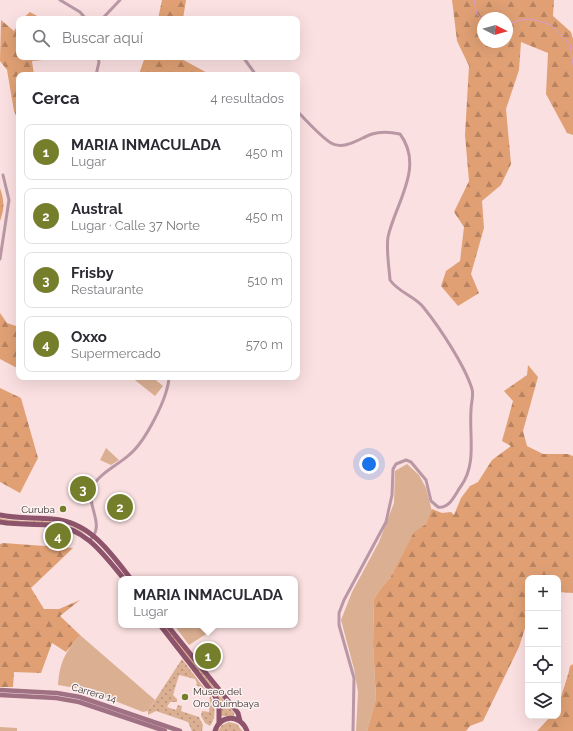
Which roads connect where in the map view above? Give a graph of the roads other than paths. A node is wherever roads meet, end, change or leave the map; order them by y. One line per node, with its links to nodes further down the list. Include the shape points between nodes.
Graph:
1 (60, 0): 3 (street)
2 (120, 0): 4 (street)
3 (83, 16)
4 (105, 16)
5 (99, 60): 7 (street)
6 (245, 60): 8 (street)
7 (97, 72)
8 (254, 72)
9 (300, 114): 29 (street, via 335,145 354,143 382,132 400,134 407,146 409,164 404,196 388,237 390,280 400,291 425,308 456,357 473,391 470,467 464,481 449,504 446,507 438,507 432,501 426,480 412,462 406,460 396,464 393,469 392,495 386,522 340,608 339,625 354,678)
10 (3, 175): 11 (street, via 9,200)
11 (0, 259)
12 (169, 380): 15 (street, via 162,404 139,442 130,454 98,479 92,489 97,528)
13 (0, 515): 15 (main road, via 62,520)
14 (0, 522): 16 (main road, via 61,526)
15 (95, 536): 16 (street); 18 (main road)
16 (90, 540): 17 (main road)
17 (121, 576)
18 (130, 576)
19 (162, 628): 24 (main road, via 215,696 219,705)
20 (170, 628): 23 (main road, via 238,713)
21 (0, 690): 28 (main road, Carrera 14, via 80,697)
22 (0, 695): 27 (main road, Carrera 14, via 79,702)
23 (240, 721): 24 (main road, via 230,718); 26 (main road)
24 (219, 723): 25 (main road)
25 (214, 730)
26 (248, 730)
27 (165, 731)
28 (180, 731)
29 (353, 731)

